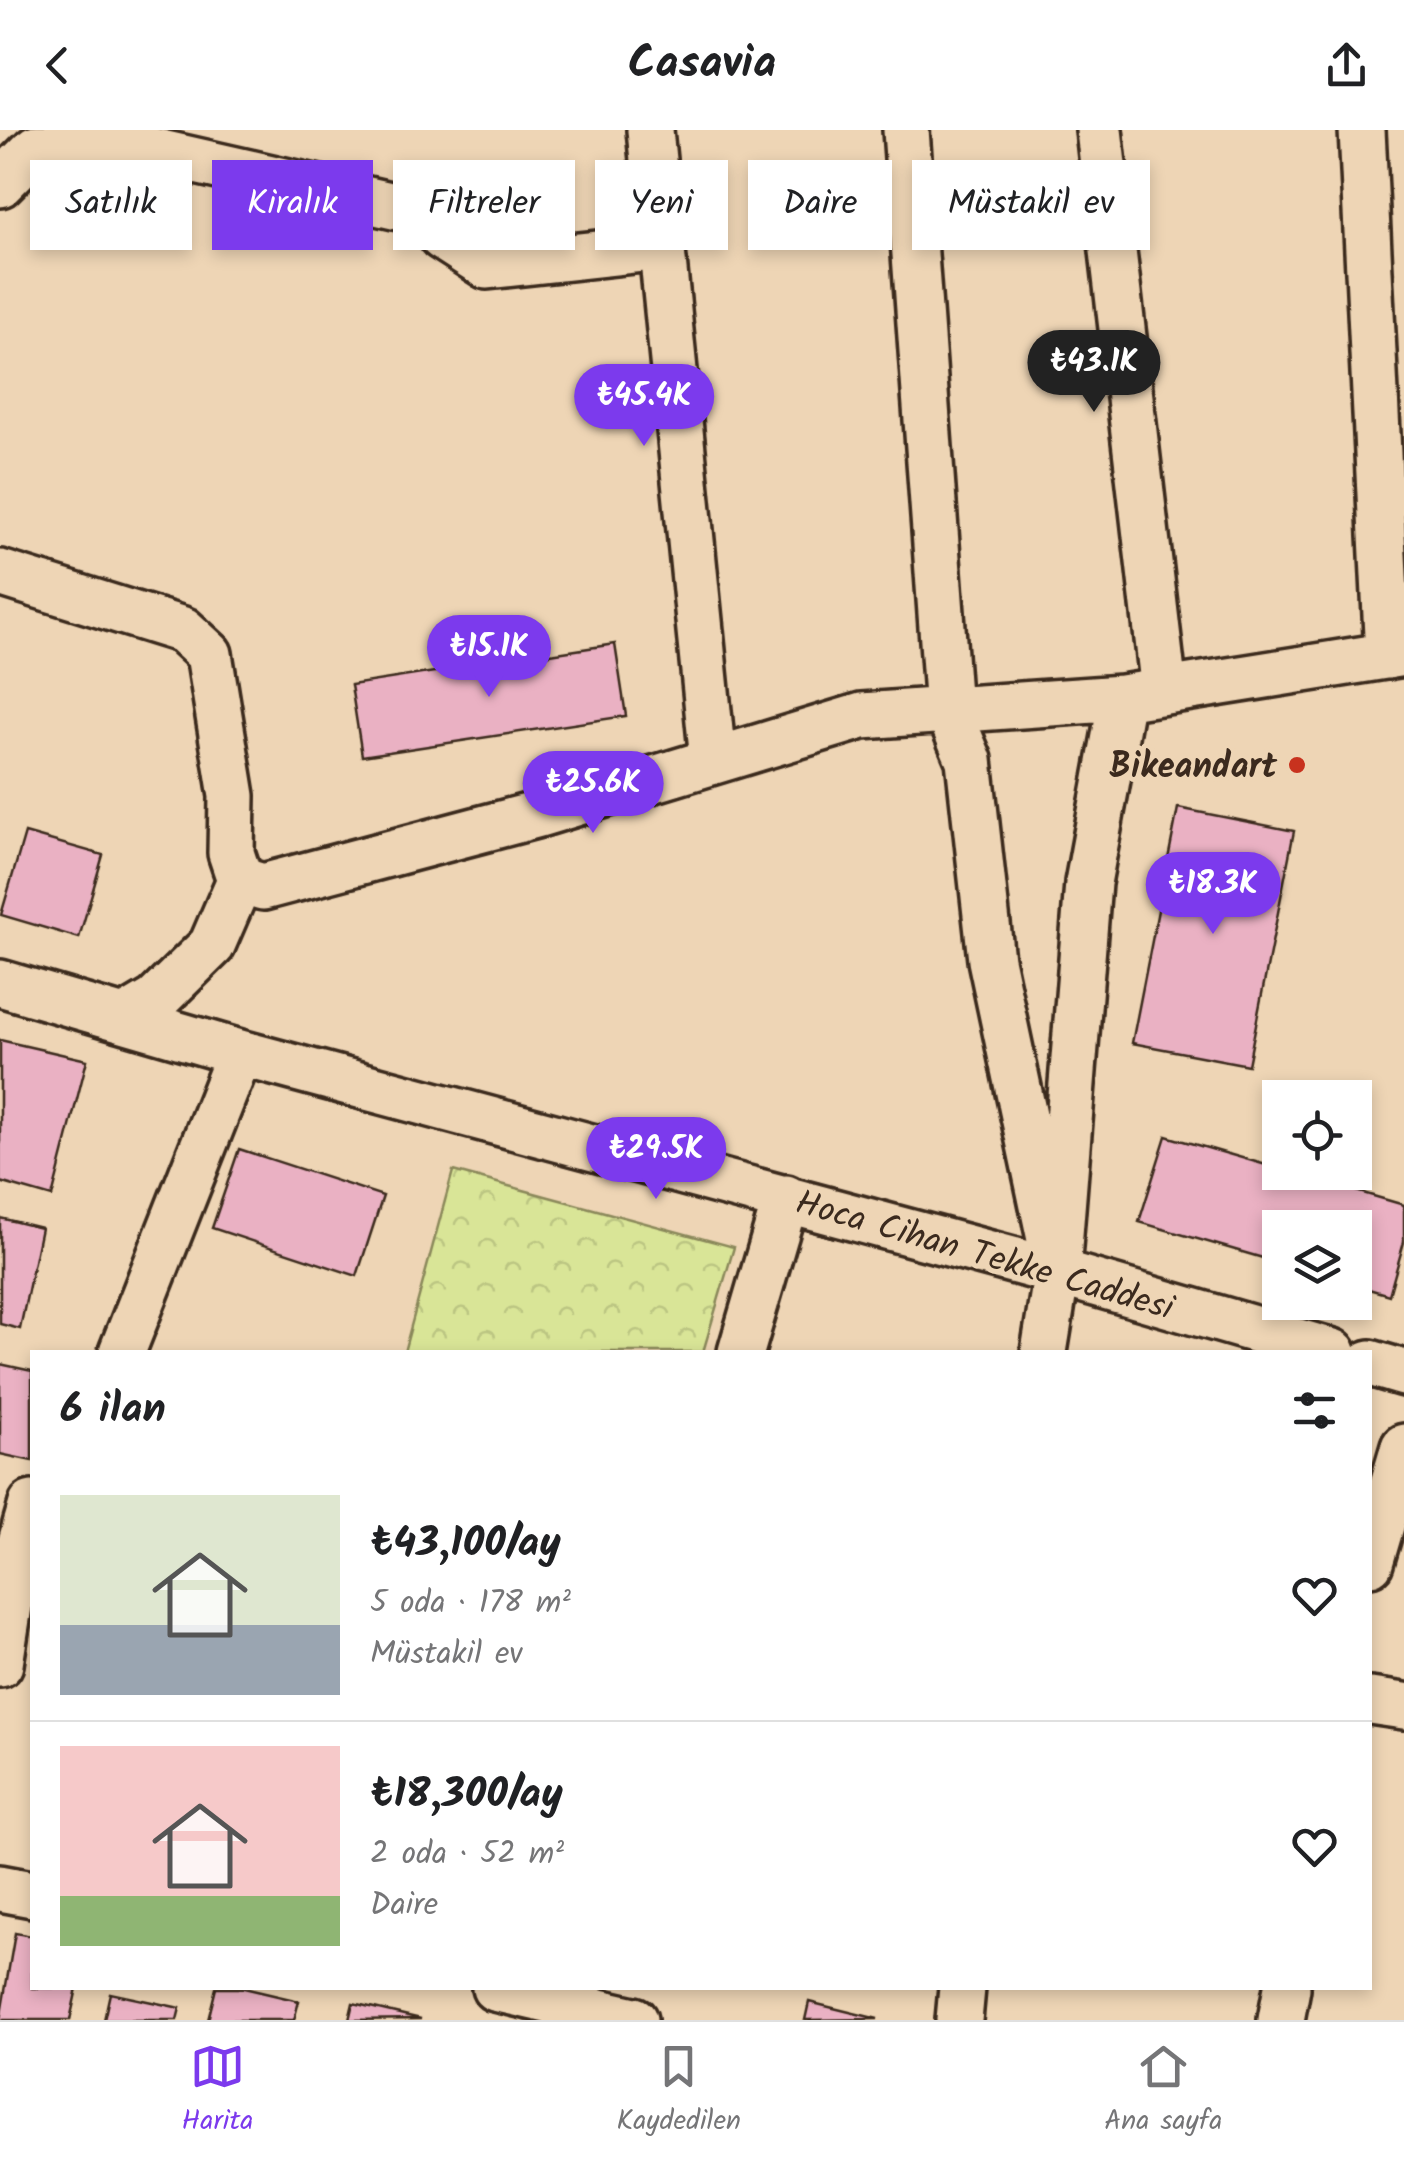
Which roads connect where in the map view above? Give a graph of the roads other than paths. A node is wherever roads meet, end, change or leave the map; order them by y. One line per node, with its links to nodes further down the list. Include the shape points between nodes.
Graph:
1 (650, 130): 6 (street)
2 (906, 130): 13 (street)
3 (1099, 130): 12 (street)
4 (1362, 130): 11 (street)
5 (142, 139): 7 (street, via 36,148); 8 (street, via 425,213 442,236 487,266)
6 (653, 160)
7 (0, 184)
8 (634, 250)
9 (662, 250): 14 (street)
10 (0, 573): 15 (street, via 183,630 209,654 232,796 231,853)
11 (1396, 654): 12 (street)
12 (1143, 695): 13 (street); 20 (street, via 1088,883)
13 (948, 710): 14 (street, via 862,716); 20 (street, via 969,760 991,960)
14 (713, 761): 15 (street, via 263,887)
15 (240, 880): 17 (street, via 212,945 156,1000)
16 (0, 983): 17 (street, Hoca Cihan Tekke Caddesi)
17 (124, 1020): 18 (street, Hoca Cihan Tekke Caddesi)
18 (240, 1053): 19 (street, Hoca Cihan Tekke Caddesi); 21 (street)
19 (786, 1198): 20 (street, Hoca Cihan Tekke Caddesi); 22 (street)
20 (1057, 1272): 23 (street); 24 (street, Hoca Cihan Tekke Caddesi)
21 (123, 1350)
22 (742, 1350)
23 (1044, 1350)
24 (1325, 1350)
25 (1372, 1364): 26 (street)
26 (1404, 1373)
27 (1404, 1447): 31 (street)
28 (0, 1495): 29 (street)
29 (30, 1503)
30 (30, 1511): 32 (street)
31 (1372, 1556)
32 (0, 1664)
33 (1372, 1701): 34 (street)
34 (1404, 1706)
35 (0, 1888): 36 (street)
36 (30, 1894)
37 (505, 1990): 41 (street)
38 (654, 1990): 42 (street)
39 (962, 1990): 43 (street)
40 (1286, 1990): 44 (street)
41 (634, 2020)
42 (648, 2020)
43 (958, 2020)
44 (1282, 2020)

